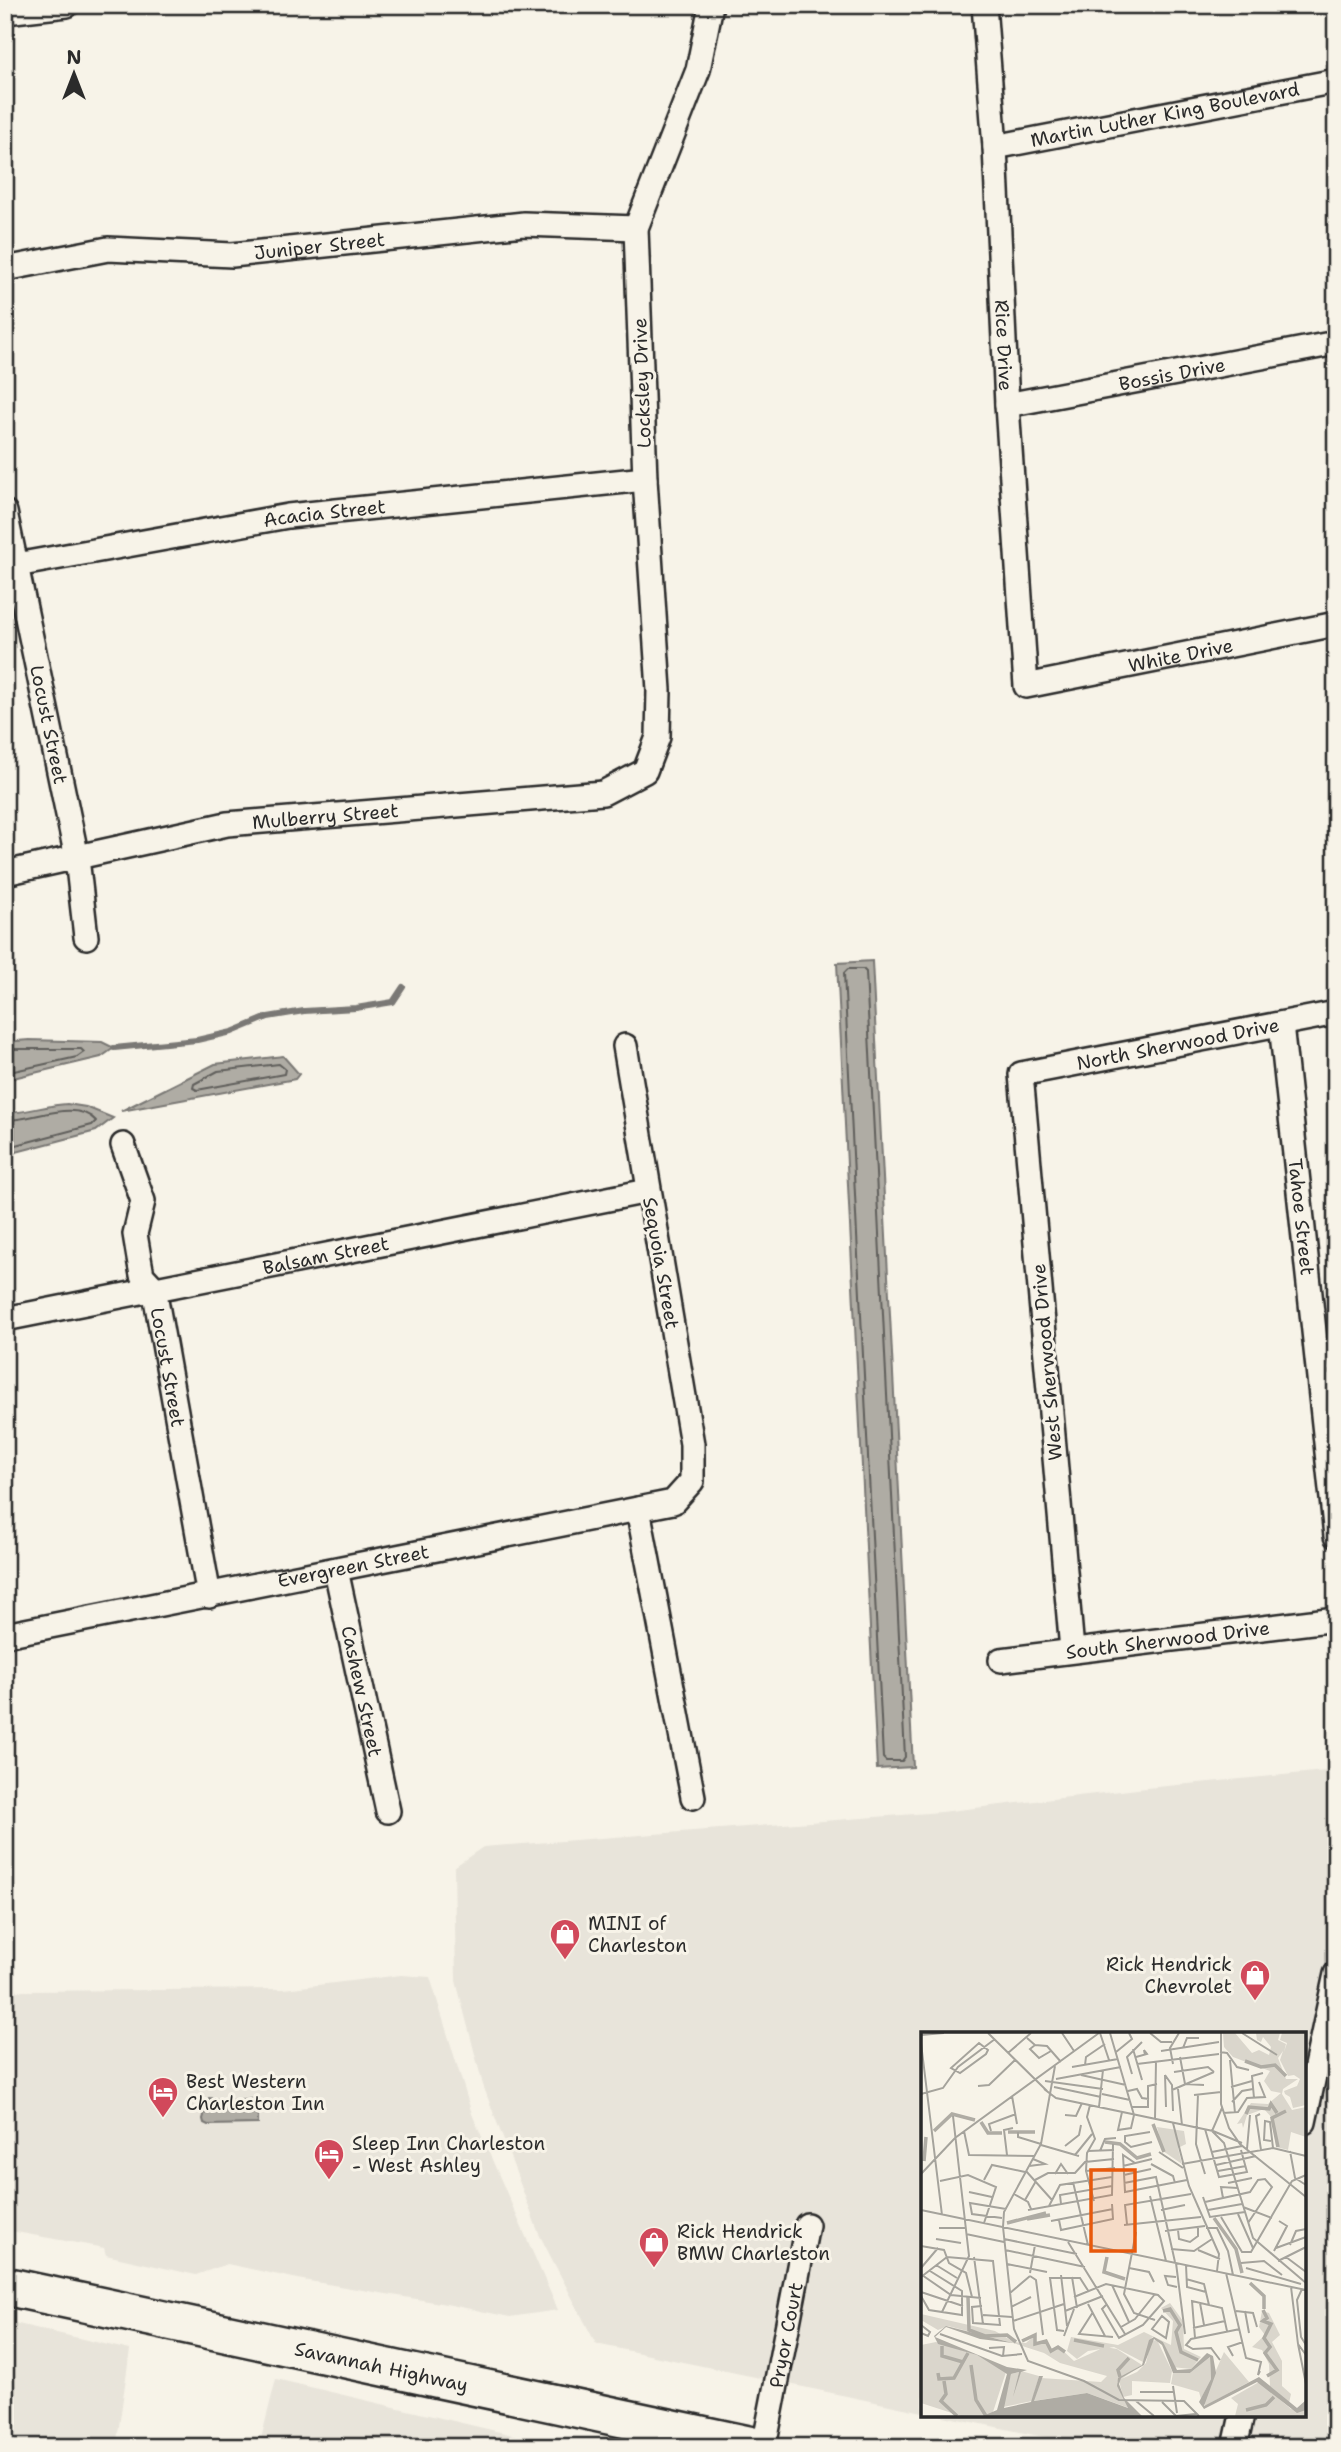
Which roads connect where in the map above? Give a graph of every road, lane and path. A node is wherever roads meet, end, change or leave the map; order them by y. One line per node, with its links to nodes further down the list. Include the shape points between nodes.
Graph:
1 (67, 5): 4 (street)
2 (710, 5): 7 (street, Locksley Drive, via 698,70)
3 (984, 5): 6 (street, Rice Drive)
4 (5, 12)
5 (1336, 81): 6 (street, Martin Luther King Boulevard)
6 (995, 147): 10 (street, Rice Drive)
7 (636, 228): 8 (street, Juniper Street, via 524,224 232,255 108,249); 11 (street, Locksley Drive)
8 (5, 269)
9 (1336, 343): 10 (street, Bossis Drive)
10 (1007, 405): 15 (street, Rice Drive)
11 (645, 480): 13 (street, Acacia Street, via 288,516); 16 (street, Locksley Drive, via 659,690 658,737)
12 (5, 512): 13 (street, Locust Street)
13 (11, 566): 17 (street, Locust Street)
14 (1336, 624): 15 (street, White Drive)
15 (1026, 685)
16 (645, 771): 17 (street, Mulberry Street, via 603,793 227,824)
17 (77, 858): 18 (street, Mulberry Street); 19 (street, Locust Street)
18 (5, 873)
19 (86, 937)
20 (1336, 1013): 21 (street, North Sherwood Drive)
21 (1280, 1024): 23 (street, North Sherwood Drive); 30 (street, Tahoe Street)
22 (625, 1046): 25 (street, Sequoia Street)
23 (1021, 1074): 35 (street, West Sherwood Drive)
24 (122, 1144): 26 (street, Locust Street, via 143,1201 135,1234 142,1275)
25 (648, 1191): 26 (street, Balsam Street); 28 (street, Sequoia Street, via 692,1444)
26 (154, 1288): 27 (street, Balsam Street); 32 (street, Locust Street)
27 (5, 1319)
28 (692, 1481): 29 (street, Evergreen Street, via 673,1502)
29 (638, 1509): 31 (street, Evergreen Street); 37 (street)
30 (1336, 1536)
31 (336, 1570): 32 (street, Evergreen Street); 38 (street, Cashew Street)
32 (209, 1595): 34 (street, Evergreen Street)
33 (1336, 1619): 35 (street, South Sherwood Drive)
34 (5, 1635)
35 (1072, 1650): 36 (street, South Sherwood Drive)
36 (1001, 1660)
37 (692, 1797)
38 (388, 1811)
39 (1336, 1974): 40 (street)
40 (1306, 2113)
41 (807, 2225): 45 (street, Pryor Court)
42 (5, 2286): 44 (highway, Savannah Highway)
43 (1242, 2417): 46 (street)
44 (758, 2447)
45 (764, 2447)
46 (1235, 2447)

